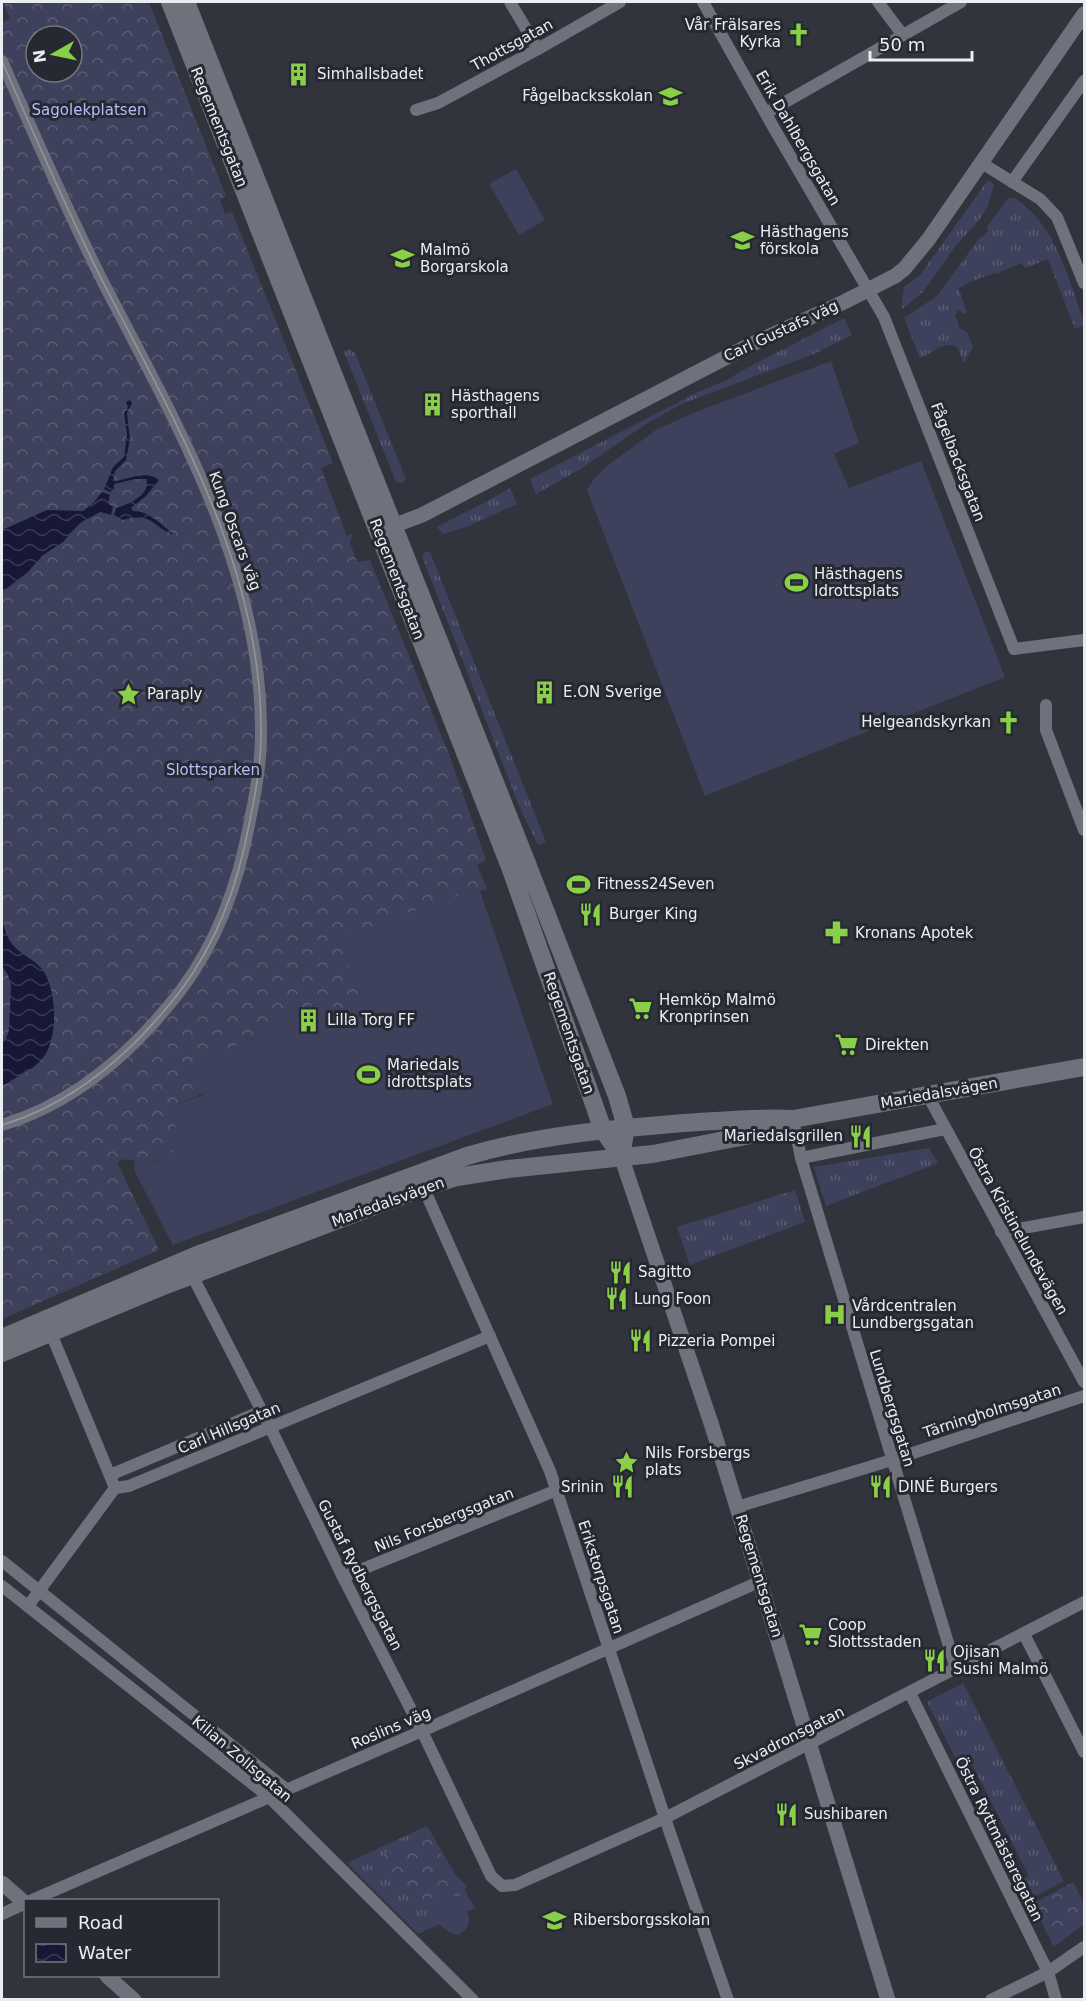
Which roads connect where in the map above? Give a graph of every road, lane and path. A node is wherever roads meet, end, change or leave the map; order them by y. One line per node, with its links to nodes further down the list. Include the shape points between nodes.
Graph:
1 (170, 2): 20 (main road, Regementsgatan)
2 (186, 2): 20 (main road, Regementsgatan)
3 (510, 2): 10 (street)
4 (620, 2): 10 (street, Thottsgatan)
5 (703, 2): 14 (street, Erik Dahlbergsgatan)
6 (879, 2): 9 (street)
7 (961, 2): 9 (street)
8 (1084, 14): 15 (street, Carl Gustafs väg)
9 (902, 34): 14 (street)
10 (538, 49): 13 (street, Thottsgatan, via 438,103)
11 (2, 61): 27 (street, Kung Oscars väg, via 74,223 168,405 223,534 251,628 261,728 255,796 241,860 214,936 190,978 141,1038 97,1075 35,1112)
12 (1084, 81): 16 (street)
13 (416, 110)
14 (766, 113): 19 (street, Erik Dahlbergsgatan)
15 (980, 162): 16 (street); 19 (street, Carl Gustafs väg, via 910,262 895,276)
16 (1012, 182): 17 (street, via 1040,199 1058,217)
17 (1079, 254): 18 (street)
18 (1084, 283)
19 (868, 289): 20 (street, Carl Gustafs väg, via 750,345 422,515); 21 (street, Fågelbacksgatan, via 891,333 1014,649)
20 (386, 529): 28 (main road, Regementsgatan, via 572,979); 30 (main road, Regementsgatan)
21 (1084, 640)
22 (1046, 705): 23 (street, via 1046,730)
23 (1084, 830)
24 (1084, 1067): 25 (main road, Mariedalsvägen)
25 (927, 1094): 26 (main road, Mariedalsvägen); 29 (street, Östra Kristinelundsvägen)
26 (793, 1119): 28 (main road, Mariedalsvägen); 31 (main road, Mariedalsvägen, via 766,1132 652,1154); 32 (street, Lundbergsgatan)
27 (2, 1125)
28 (626, 1127): 30 (main road, Mariedalsvägen); 31 (main road, Regementsgatan)
29 (945, 1129): 32 (street); 35 (street, Östra Kristinelundsvägen)
30 (603, 1130): 31 (main road, Regementsgatan); 33 (main road, Mariedalsvägen, via 491,1149)
31 (621, 1156): 33 (main road, Mariedalsvägen); 49 (street, Regementsgatan)
32 (801, 1158): 45 (street, Lundbergsgatan)
33 (422, 1180): 36 (main road, Mariedalsvägen); 37 (main road, Mariedalsvägen, via 196,1255); 38 (street, Erikstorpsgatan)
34 (1084, 1217): 35 (street)
35 (1000, 1232): 41 (street, Östra Kristinelundsvägen)
36 (192, 1275): 37 (main road, Mariedalsvägen); 43 (street, Gustaf Rydbergsgatan)
37 (48, 1326): 39 (main road, Mariedalsvägen); 40 (main road, Mariedalsvägen); 46 (street)
38 (490, 1336): 44 (street, Carl Hillsgatan); 48 (street, Erikstorpsgatan)
39 (2, 1338)
40 (2, 1353)
41 (1084, 1383)
42 (1084, 1396): 45 (street, Tärningholmsgatan)
43 (262, 1411): 44 (street, Gustaf Rydbergsgatan); 46 (street, Carl Hillsgatan)
44 (270, 1427): 47 (street, Carl Hillsgatan, via 129,1486); 51 (street, Gustaf Rydbergsgatan)
45 (892, 1460): 49 (street, Tärningholmsgatan); 59 (street, Lundbergsgatan)
46 (110, 1475): 47 (street)
47 (115, 1488): 54 (street)
48 (557, 1490): 51 (street, Nils Forsbergsgatan); 58 (street, Erikstorpsgatan)
49 (737, 1507): 52 (street, Regementsgatan)
50 (2, 1562): 54 (street, Kilian Zollsgatan)
51 (343, 1577): 61 (street, Gustaf Rydbergsgatan)
52 (760, 1581): 58 (street, Roslins väg); 62 (street, Regementsgatan)
53 (2, 1586): 56 (street, Kilian Zollsgatan)
54 (39, 1591): 56 (street); 64 (street, Kilian Zollsgatan)
55 (1084, 1602): 57 (street, Skvadronsgatan)
56 (28, 1606): 65 (street, Kilian Zollsgatan)
57 (1024, 1634): 59 (street, Skvadronsgatan); 63 (street)
58 (609, 1648): 61 (street, Roslins väg); 66 (street, Erikstorpsgatan)
59 (956, 1669): 60 (street, Skvadronsgatan)
60 (910, 1693): 62 (street, Skvadronsgatan); 74 (street, Östra Ryttmästaregatan)
61 (422, 1731): 64 (street, Roslins väg); 68 (street, Gustaf Rydbergsgatan, via 491,1876)
62 (809, 1745): 66 (street, Skvadronsgatan); 79 (street, Regementsgatan)
63 (1084, 1752)
64 (286, 1789): 65 (street, Roslins väg)
65 (269, 1797): 69 (street, Roslins väg); 77 (street, Kilian Zollsgatan)
66 (665, 1818): 68 (street, Skvadronsgatan, via 515,1885); 78 (street, Erikstorpsgatan)
67 (2, 1883): 70 (street)
68 (502, 1886)
69 (34, 1899)
70 (24, 1903)
71 (24, 1904): 72 (street)
72 (2, 1914)
73 (1084, 1947): 74 (street)
74 (1048, 1972): 80 (street); 81 (street, Östra Ryttmästaregatan)
75 (107, 1977): 76 (street)
76 (134, 2000)
77 (473, 2000)
78 (728, 2000)
79 (888, 2000)
80 (991, 2000)
81 (1056, 2000)

